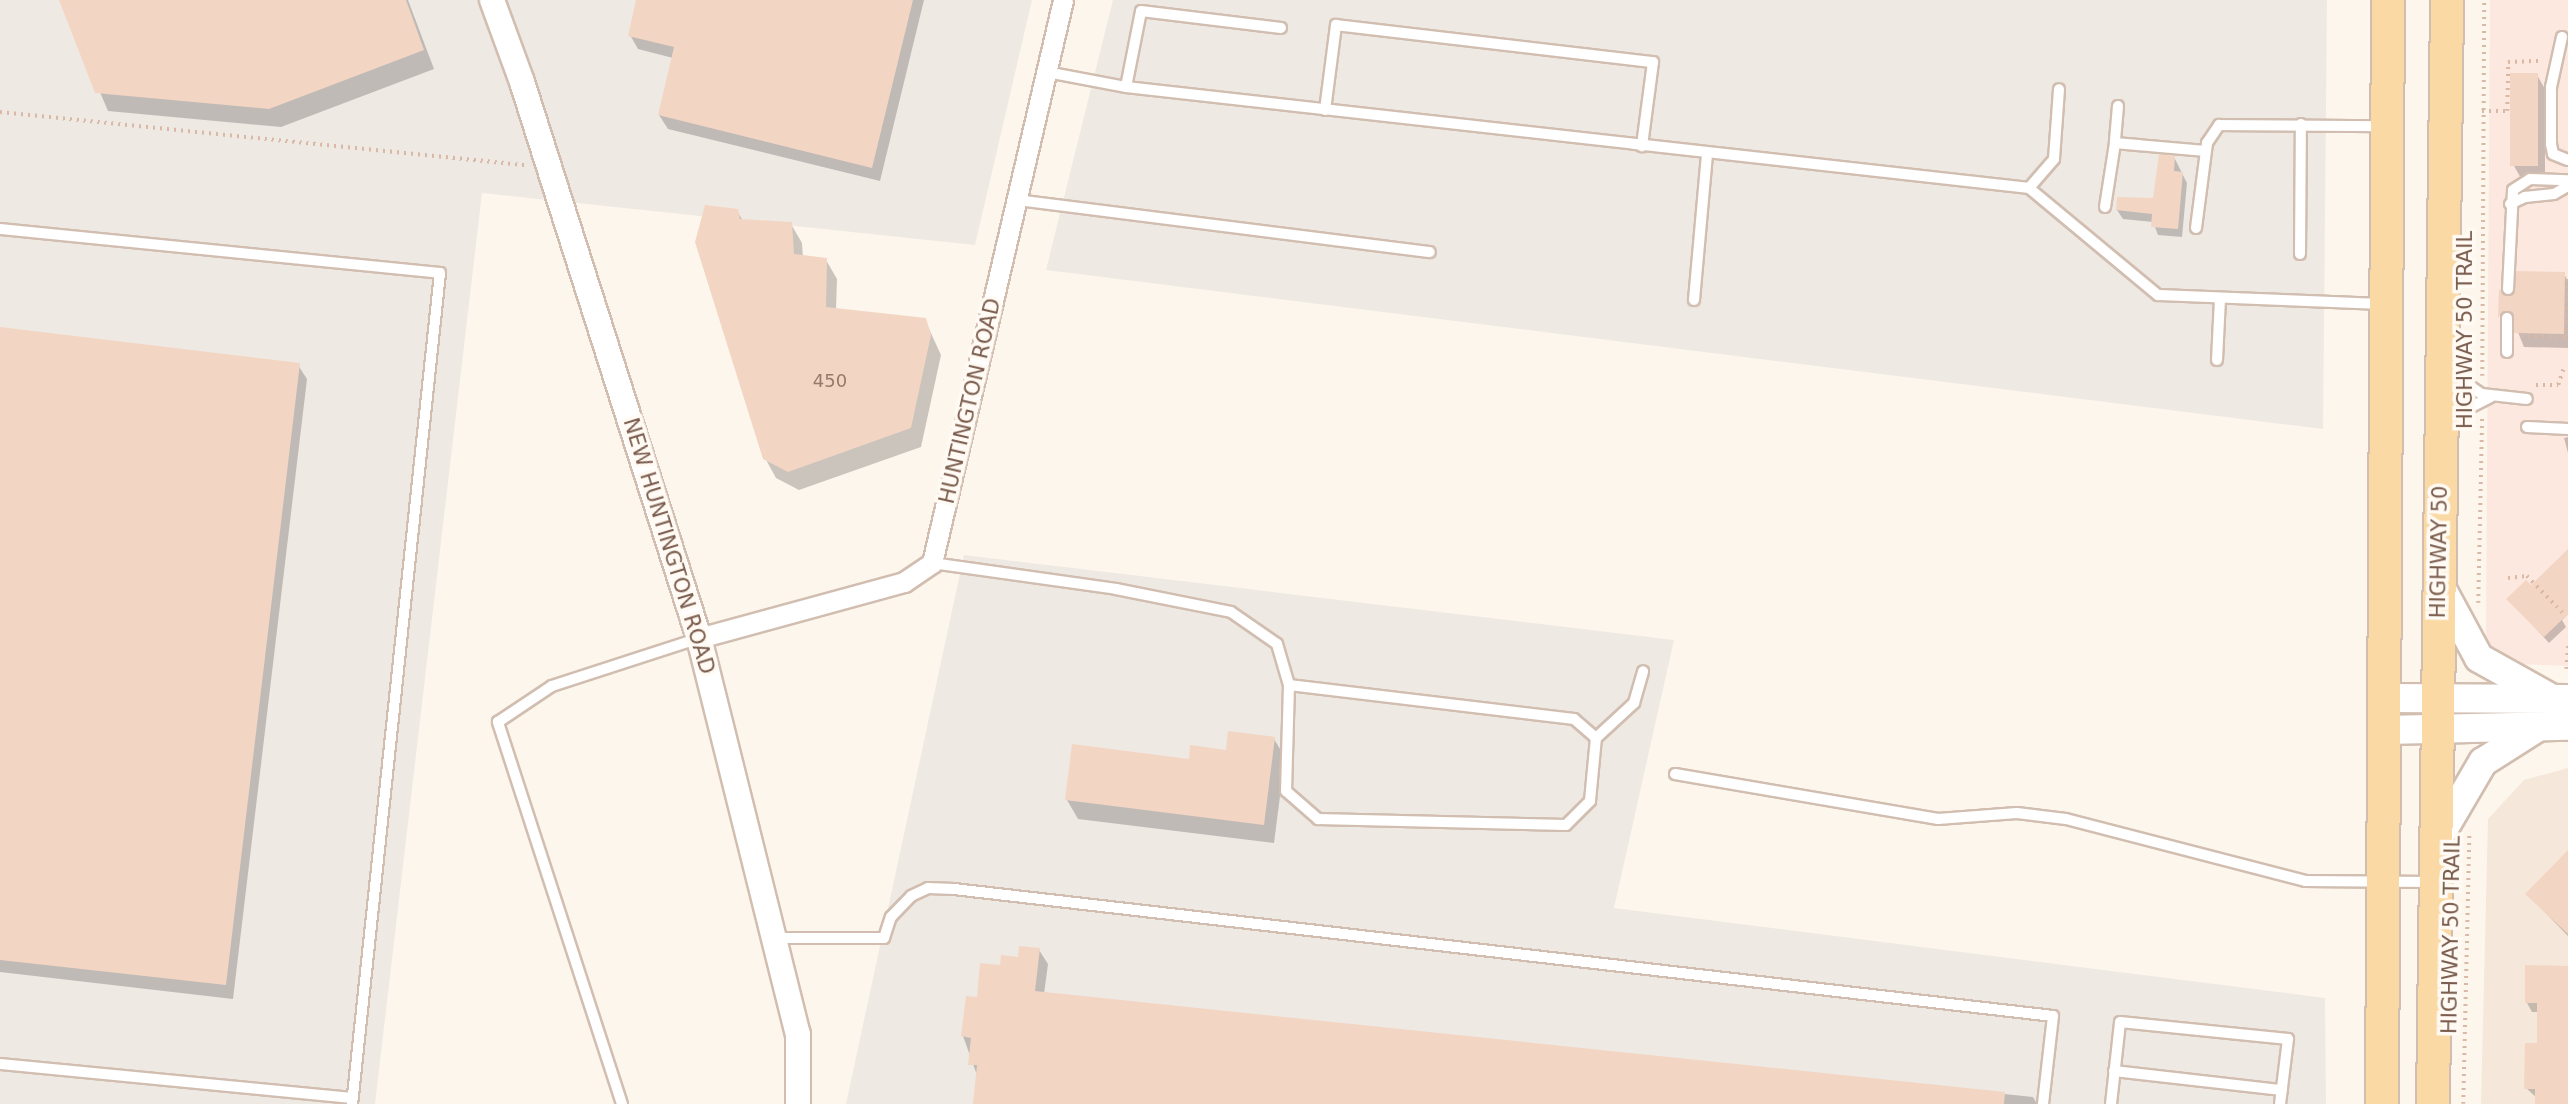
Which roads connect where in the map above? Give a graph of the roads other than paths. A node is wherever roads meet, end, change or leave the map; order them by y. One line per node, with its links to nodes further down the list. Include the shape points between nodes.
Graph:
1 (492, 0): 44 (street, NEW HUNTINGTON ROAD, via 550,167)
2 (1063, 0): 7 (street, HUNTINGTON ROAD)
3 (2388, 0): 13 (main road)
4 (2447, 0): 36 (main road, HIGHWAY 50)
5 (1281, 28): 8 (lane, via 1141,11)
6 (2562, 37): 18 (lane, via 2551,87 2551,144 2553,155)
7 (1047, 72): 8 (lane); 22 (street, HUNTINGTON ROAD)
8 (1126, 87): 11 (lane)
9 (2059, 89): 21 (lane, via 2054,159)
10 (2118, 106): 14 (lane)
11 (1325, 110): 15 (lane); 15 (lane, via 1336,25 1653,62)
12 (2301, 124): 13 (lane); 16 (lane, via 2219,125); 28 (lane)
13 (2386, 126): 32 (main road)
14 (2115, 143): 16 (lane); 24 (lane)
15 (1642, 146): 17 (lane)
16 (2206, 151): 25 (lane)
17 (1707, 153): 21 (lane); 31 (lane)
18 (2568, 160)
19 (2568, 180): 23 (lane, via 2523,180 2513,190)
20 (2568, 186): 23 (lane)
21 (2029, 188): 30 (lane, via 2158,295)
22 (1017, 200): 27 (lane); 42 (street, HUNTINGTON ROAD)
23 (2510, 204): 29 (lane)
24 (2105, 207)
25 (2196, 228)
26 (0, 229): 62 (lane, via 440,273)
27 (1430, 252)
28 (2300, 254)
29 (2508, 289)
30 (2220, 298): 32 (lane); 35 (lane)
31 (1694, 300)
32 (2386, 304): 47 (main road)
33 (2507, 318): 34 (lane)
34 (2507, 352)
35 (2217, 360)
36 (2441, 363): 37 (lane); 41 (main road, HIGHWAY 50)
37 (2485, 398): 38 (lane); 41 (lane, via 2458,420)
38 (2527, 399)
39 (2527, 427): 40 (lane)
40 (2568, 429)
41 (2441, 450): 43 (main road, HIGHWAY 50)
42 (932, 563): 44 (street, via 904,582); 46 (lane, via 1116,589 1231,612 1277,644)
43 (2439, 584): 48 (main road, via 2479,658); 49 (main road, HIGHWAY 50)
44 (699, 638): 58 (street, NEW HUNTINGTON ROAD); 63 (lane, via 552,686 498,722)
45 (1643, 671): 53 (lane, via 1634,703)
46 (1289, 685): 53 (lane, via 1574,719); 53 (lane, via 1286,791 1318,818 1566,825 1590,801)
47 (2386, 698): 49 (main road); 52 (main road)
48 (2560, 699): 49 (main road)
49 (2437, 714): 51 (main road); 52 (main road); 55 (main road, HIGHWAY 50)
50 (2568, 726): 51 (main road)
51 (2540, 727): 55 (main road, via 2483,762)
52 (2386, 730): 56 (main road)
53 (1596, 738)
54 (1675, 774): 56 (lane, via 1938,819 2017,813 2066,819 2305,881)
55 (2436, 842): 57 (main road, HIGHWAY 50)
56 (2384, 882): 57 (lane); 68 (main road)
57 (2436, 882): 69 (main road, HIGHWAY 50)
58 (777, 939): 64 (street, NEW HUNTINGTON ROAD, via 798,1034); 65 (lane, via 884,938 891,917 911,896 928,888 954,889 2053,1016)
59 (0, 1064): 62 (lane)
60 (2114, 1072): 61 (lane); 61 (lane, via 2120,1022 2288,1039); 66 (lane)
61 (2282, 1090): 67 (lane)
62 (352, 1101)
63 (622, 1104)
64 (798, 1104)
65 (2043, 1104)
66 (2111, 1104)
67 (2280, 1104)
68 (2382, 1104)
69 (2433, 1104)

